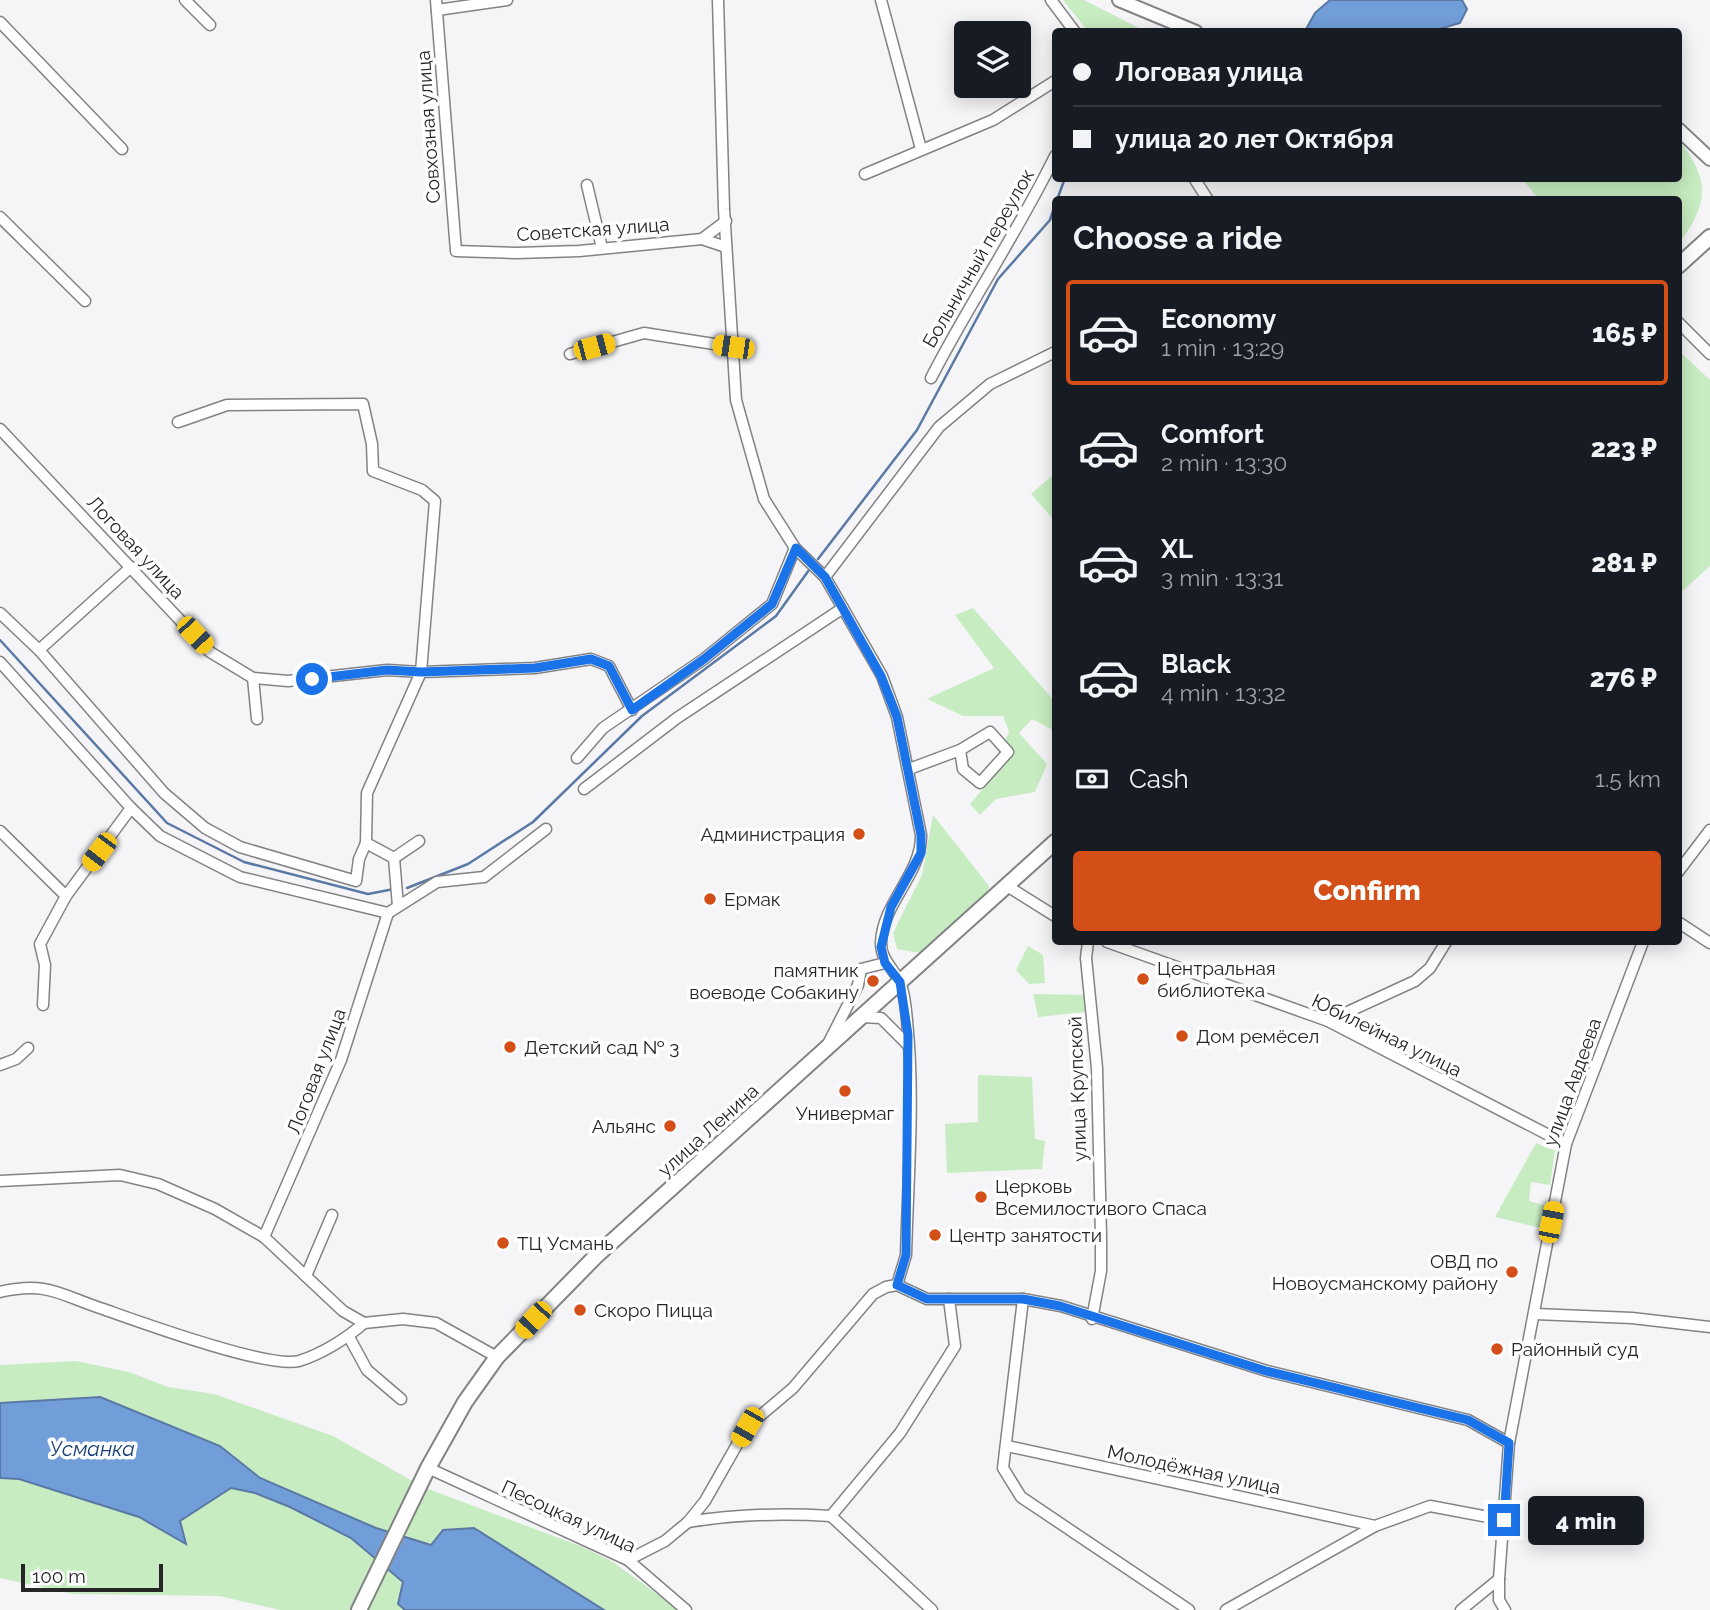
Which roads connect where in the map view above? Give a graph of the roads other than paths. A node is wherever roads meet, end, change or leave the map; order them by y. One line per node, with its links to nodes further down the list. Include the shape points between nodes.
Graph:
1 (185, 0): 9 (street)
2 (507, 0): 7 (street)
3 (718, 0): 21 (street)
4 (881, 0): 15 (street)
5 (1051, 0): 10 (street)
6 (1119, 0): 11 (street)
7 (437, 5): 26 (street, Совхозная улица)
8 (0, 22): 14 (street)
9 (210, 25)
10 (1072, 28)
11 (1186, 28)
12 (1052, 83): 15 (street, via 993,120)
13 (1682, 133): 16 (street)
14 (122, 149)
15 (921, 149): 18 (street)
16 (1710, 159)
17 (1052, 162): 34 (street, Больничный переулок)
18 (865, 174)
19 (587, 185): 25 (street)
20 (0, 217): 28 (street)
21 (726, 221): 23 (street); 24 (street)
22 (1710, 234): 27 (main road)
23 (702, 239): 24 (street); 25 (street, Советская улица)
24 (726, 247): 30 (street)
25 (602, 248): 26 (street, Советская улица)
26 (456, 251)
27 (1682, 262)
28 (85, 301)
29 (1682, 326): 33 (street)
30 (733, 347): 32 (street, via 644,333); 37 (street, via 736,400 764,499)
31 (1052, 353): 39 (street, via 990,384 939,427)
32 (570, 354)
33 (1710, 354)
34 (931, 378)
35 (178, 422): 44 (street, via 227,405 363,404 373,471 422,490 435,501)
36 (0, 429): 38 (street, Логовая улица)
37 (796, 548): 39 (street); 46 (street, via 772,604)
38 (131, 568): 42 (street); 45 (street, Логовая улица, via 211,652)
39 (825, 577): 40 (street)
40 (843, 608): 50 (street, via 881,676 897,717); 51 (street, via 677,718)
41 (0, 612): 42 (street)
42 (39, 650): 57 (street, via 164,793 205,828 240,847 356,881)
43 (0, 662): 52 (street)
44 (421, 672): 45 (street, Логовая улица, via 387,670 288,681); 46 (street, Логовая улица, via 535,668 591,659 609,666); 57 (street, via 367,793)
45 (253, 678): 47 (street)
46 (632, 710): 49 (street, via 603,728)
47 (257, 719)
48 (960, 750): 48 (street, via 963,769 979,782 1008,752 990,732); 50 (street)
49 (578, 758)
50 (909, 769): 72 (street, via 921,853 891,907 882,935)
51 (584, 789)
52 (131, 808): 62 (street); 64 (street, via 160,836 240,877)
53 (546, 829): 63 (street, via 484,877 437,882)
54 (1710, 830): 60 (street)
55 (0, 831): 62 (street)
56 (419, 842): 59 (street)
57 (366, 843): 59 (street)
58 (1052, 845): 61 (main road, улица Ленина)
59 (394, 858): 63 (street)
60 (1682, 867)
61 (1007, 886): 65 (street); 73 (main road, улица Ленина)
62 (66, 896): 74 (street, via 40,944 45,965)
63 (398, 906): 64 (street)
64 (388, 913): 84 (street, Логовая улица, via 346,1049)
65 (1052, 914)
66 (1682, 925): 67 (street)
67 (1710, 943)
68 (1088, 945): 91 (street, улица Крупской, via 1097,1068 1101,1236 1101,1270)
69 (1115, 945): 76 (street, Юбилейная улица)
70 (1444, 945): 76 (street, via 1415,981)
71 (1642, 945): 81 (street, улица Авдеева)
72 (885, 963): 73 (street); 79 (street, via 861,970)
73 (900, 982): 75 (main road, улица Ленина); 77 (street)
74 (43, 1004)
75 (862, 1017): 77 (street, via 881,1018); 79 (main road, улица Ленина)
76 (1328, 1021): 81 (street, Юбилейная улица)
77 (908, 1045): 86 (street, via 906,1255)
78 (28, 1048): 80 (street)
79 (827, 1049): 95 (main road, улица Ленина, via 596,1256)
80 (0, 1065)
81 (1566, 1144): 90 (street, улица Авдеева)
82 (0, 1181): 84 (street, via 120,1175 158,1184)
83 (332, 1215): 85 (street)
84 (264, 1237): 85 (street)
85 (306, 1276): 92 (street)
86 (897, 1285): 88 (street, via 927,1299); 102 (street, via 873,1294 793,1388 747,1427)
87 (0, 1292): 94 (street, via 24,1287 52,1289 269,1362 299,1361)
88 (949, 1299): 89 (street); 100 (street, via 955,1346 900,1433)
89 (1023, 1299): 91 (street, via 1060,1306); 98 (street)
90 (1535, 1314): 93 (street); 97 (street)
91 (1092, 1319): 97 (street, via 1266,1371 1468,1420)
92 (365, 1324): 94 (street); 95 (street, via 402,1319 436,1322)
93 (1710, 1327)
94 (349, 1337): 96 (street, via 367,1370)
95 (497, 1357): 99 (main road, улица Ленина)
96 (401, 1399)
97 (1509, 1443): 101 (street)
98 (1007, 1446): 103 (street, Молодёжная улица); 109 (street, via 1003,1468 1021,1497)
99 (425, 1473): 104 (street, Песоцкая улица); 106 (main road, улица Ленина)
100 (831, 1516): 102 (street, via 733,1515); 108 (street)
101 (1504, 1520): 103 (street, via 1430,1506); 105 (street)
102 (688, 1522): 104 (street, via 665,1541)
103 (1375, 1526): 110 (street)
104 (626, 1559): 107 (street, Песоцкая улица)
105 (1499, 1579): 111 (street); 112 (street, via 1499,1600)
106 (359, 1610)
107 (686, 1610)
108 (932, 1610)
109 (1189, 1610)
110 (1226, 1610)
111 (1461, 1610)
112 (1505, 1610)

